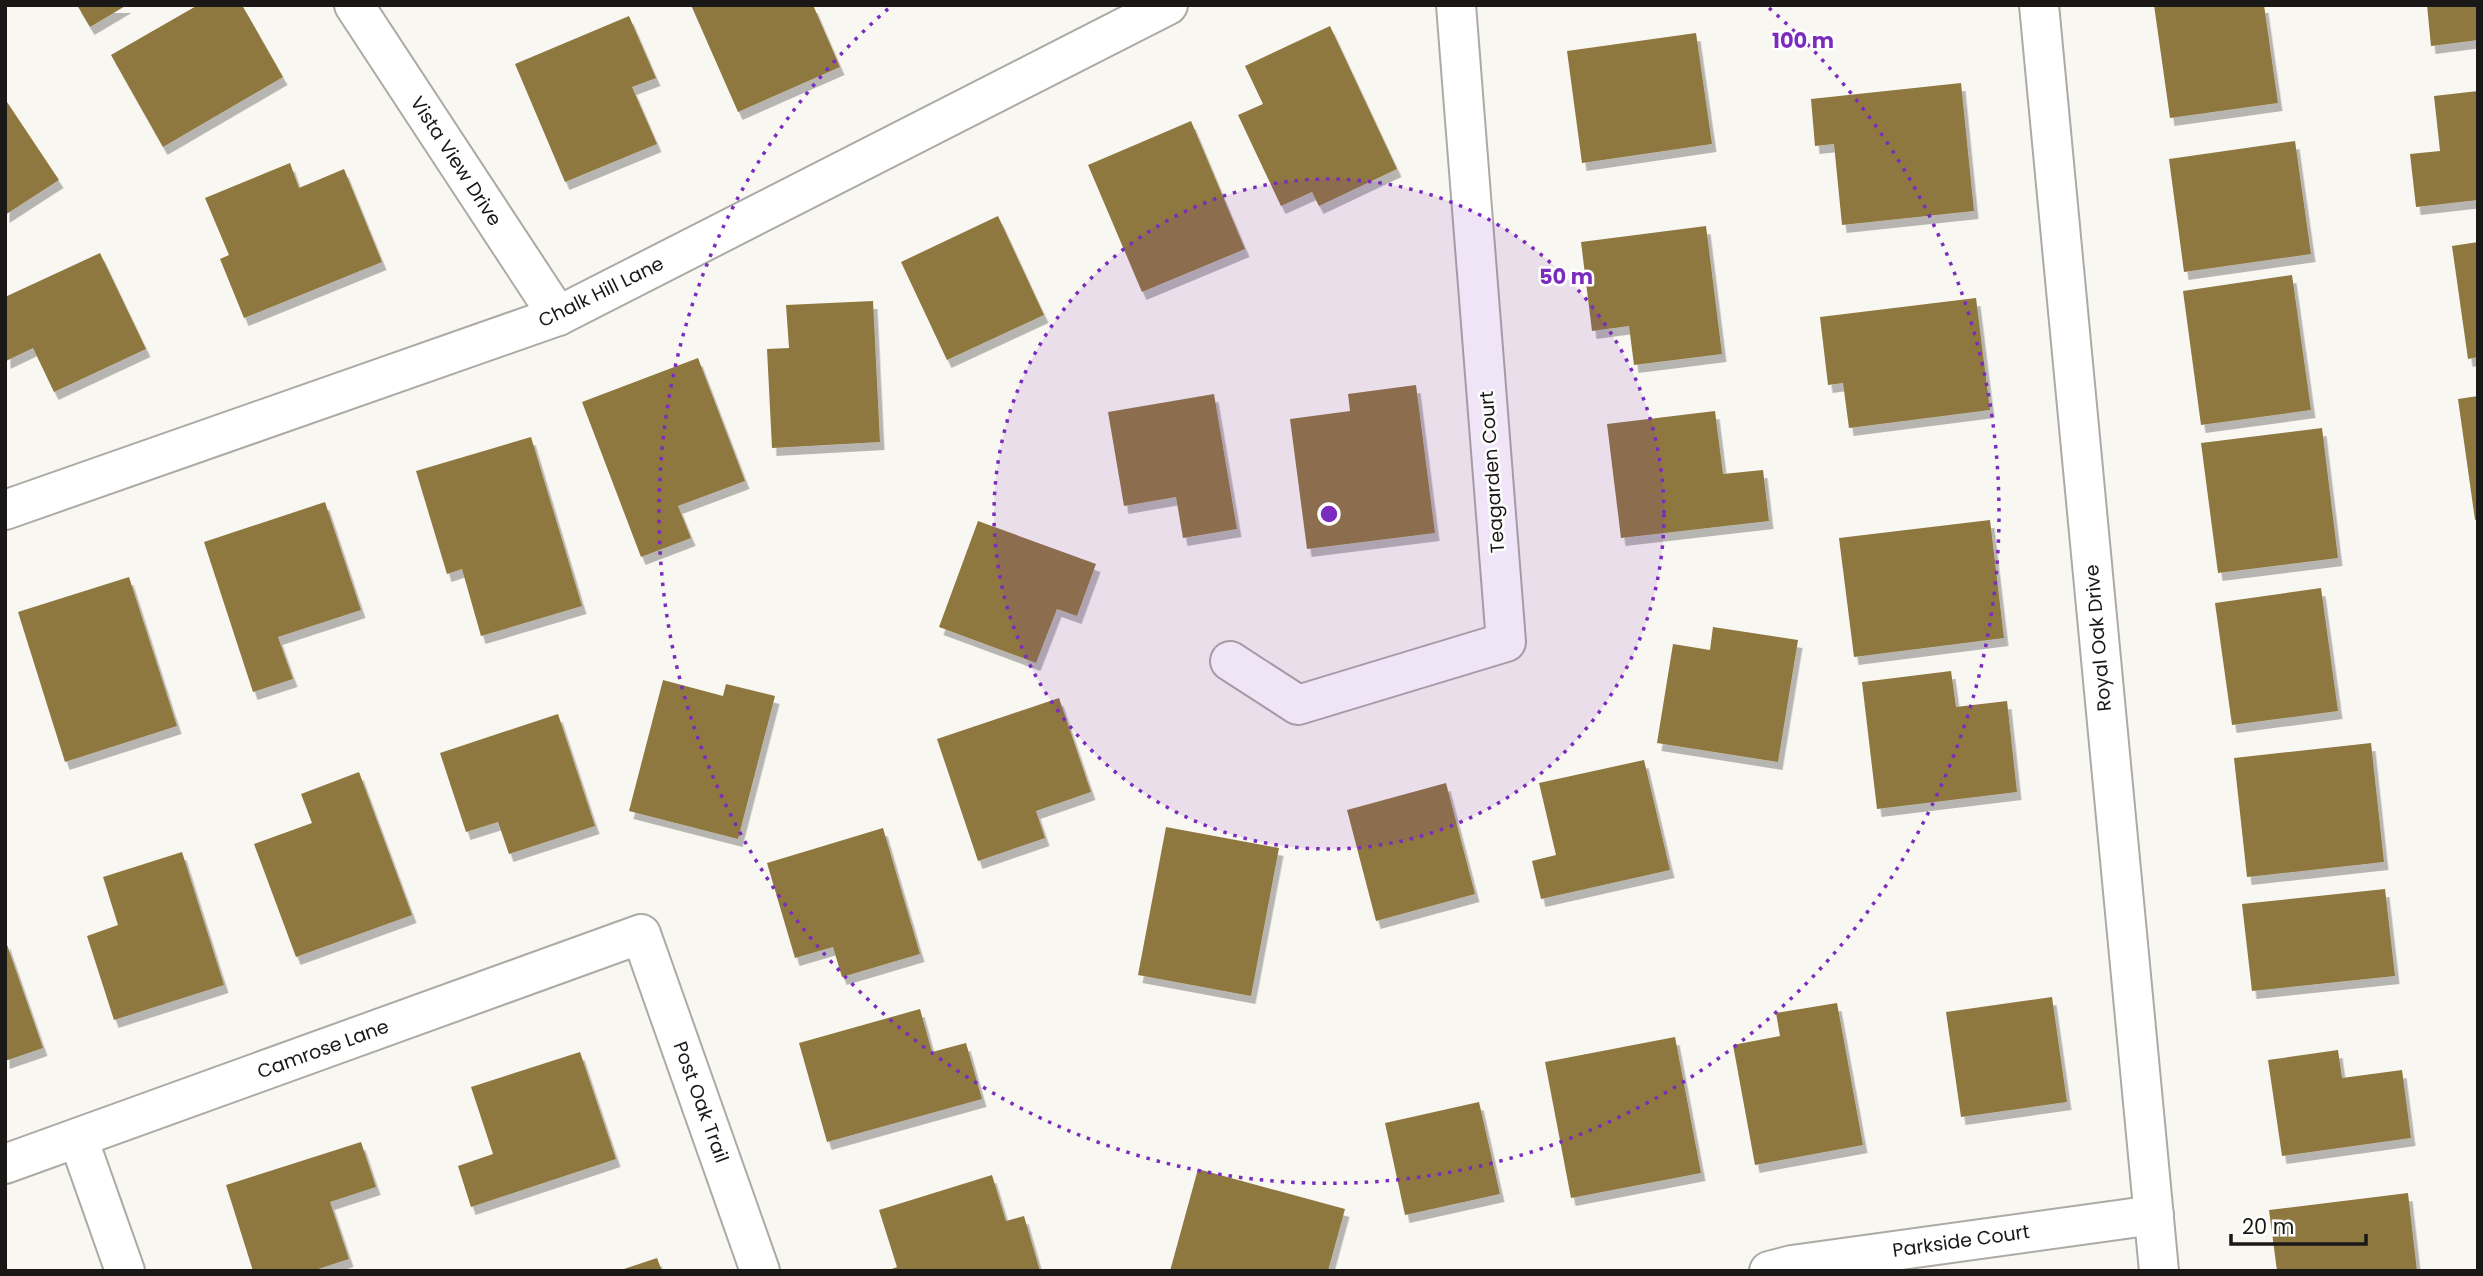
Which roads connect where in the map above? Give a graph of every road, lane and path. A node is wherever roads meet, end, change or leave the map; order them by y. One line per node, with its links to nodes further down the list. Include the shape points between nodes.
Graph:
1 (354, 5): 5 (street, Vista View Drive)
2 (1168, 5): 5 (street, Chalk Hill Lane)
3 (1456, 5): 7 (street, Teagarden Court, via 1506,642 1298,705)
4 (2039, 5): 11 (street, Royal Oak Drive)
5 (558, 316): 6 (street, Chalk Hill Lane)
6 (5, 510)
7 (1230, 661)
8 (641, 934): 9 (street, Camrose Lane); 13 (street, Post Oak Trail)
9 (78, 1138): 10 (street, Camrose Lane); 12 (street)
10 (5, 1164)
11 (2154, 1215): 14 (street, Parkside Court); 15 (street, Royal Oak Drive)
12 (125, 1271)
13 (760, 1271)
14 (1769, 1271)
15 (2159, 1271)

